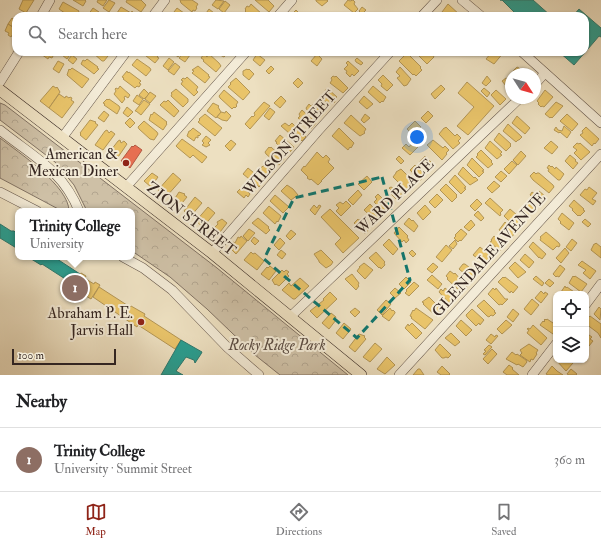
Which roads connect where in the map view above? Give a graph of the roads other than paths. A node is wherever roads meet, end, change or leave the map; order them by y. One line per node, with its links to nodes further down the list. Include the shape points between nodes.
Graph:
1 (50, 0): 6 (street)
2 (165, 0): 7 (street)
3 (292, 0): 8 (street)
4 (437, 0): 9 (street)
5 (462, 0): 10 (street)
6 (43, 12)
7 (156, 12)
8 (282, 12)
9 (426, 12)
10 (476, 12)
11 (16, 56): 18 (street)
12 (123, 56): 23 (street)
13 (242, 56): 25 (street)
14 (386, 56): 29 (street, WILSON STREET)
15 (527, 56): 16 (street)
16 (546, 73): 17 (street); 21 (street)
17 (541, 78)
18 (0, 82)
19 (0, 90): 23 (main road, ZION STREET)
20 (514, 104): 33 (street, WARD PLACE)
21 (601, 123)
22 (0, 130): 28 (street, via 47,165 62,180)
23 (62, 138): 25 (main road, ZION STREET)
24 (601, 154): 37 (street, GLENDALE AVENUE)
25 (126, 187): 29 (main road, ZION STREET)
26 (0, 192): 27 (street)
27 (31, 208)
28 (78, 208)
29 (212, 253): 33 (main road, ZION STREET)
30 (128, 260): 35 (street, via 172,290 228,348)
31 (601, 284): 32 (street)
32 (589, 300)
33 (290, 317): 36 (main road, ZION STREET)
34 (553, 348): 38 (street)
35 (259, 375)
36 (361, 375)
37 (399, 375)
38 (532, 375)

